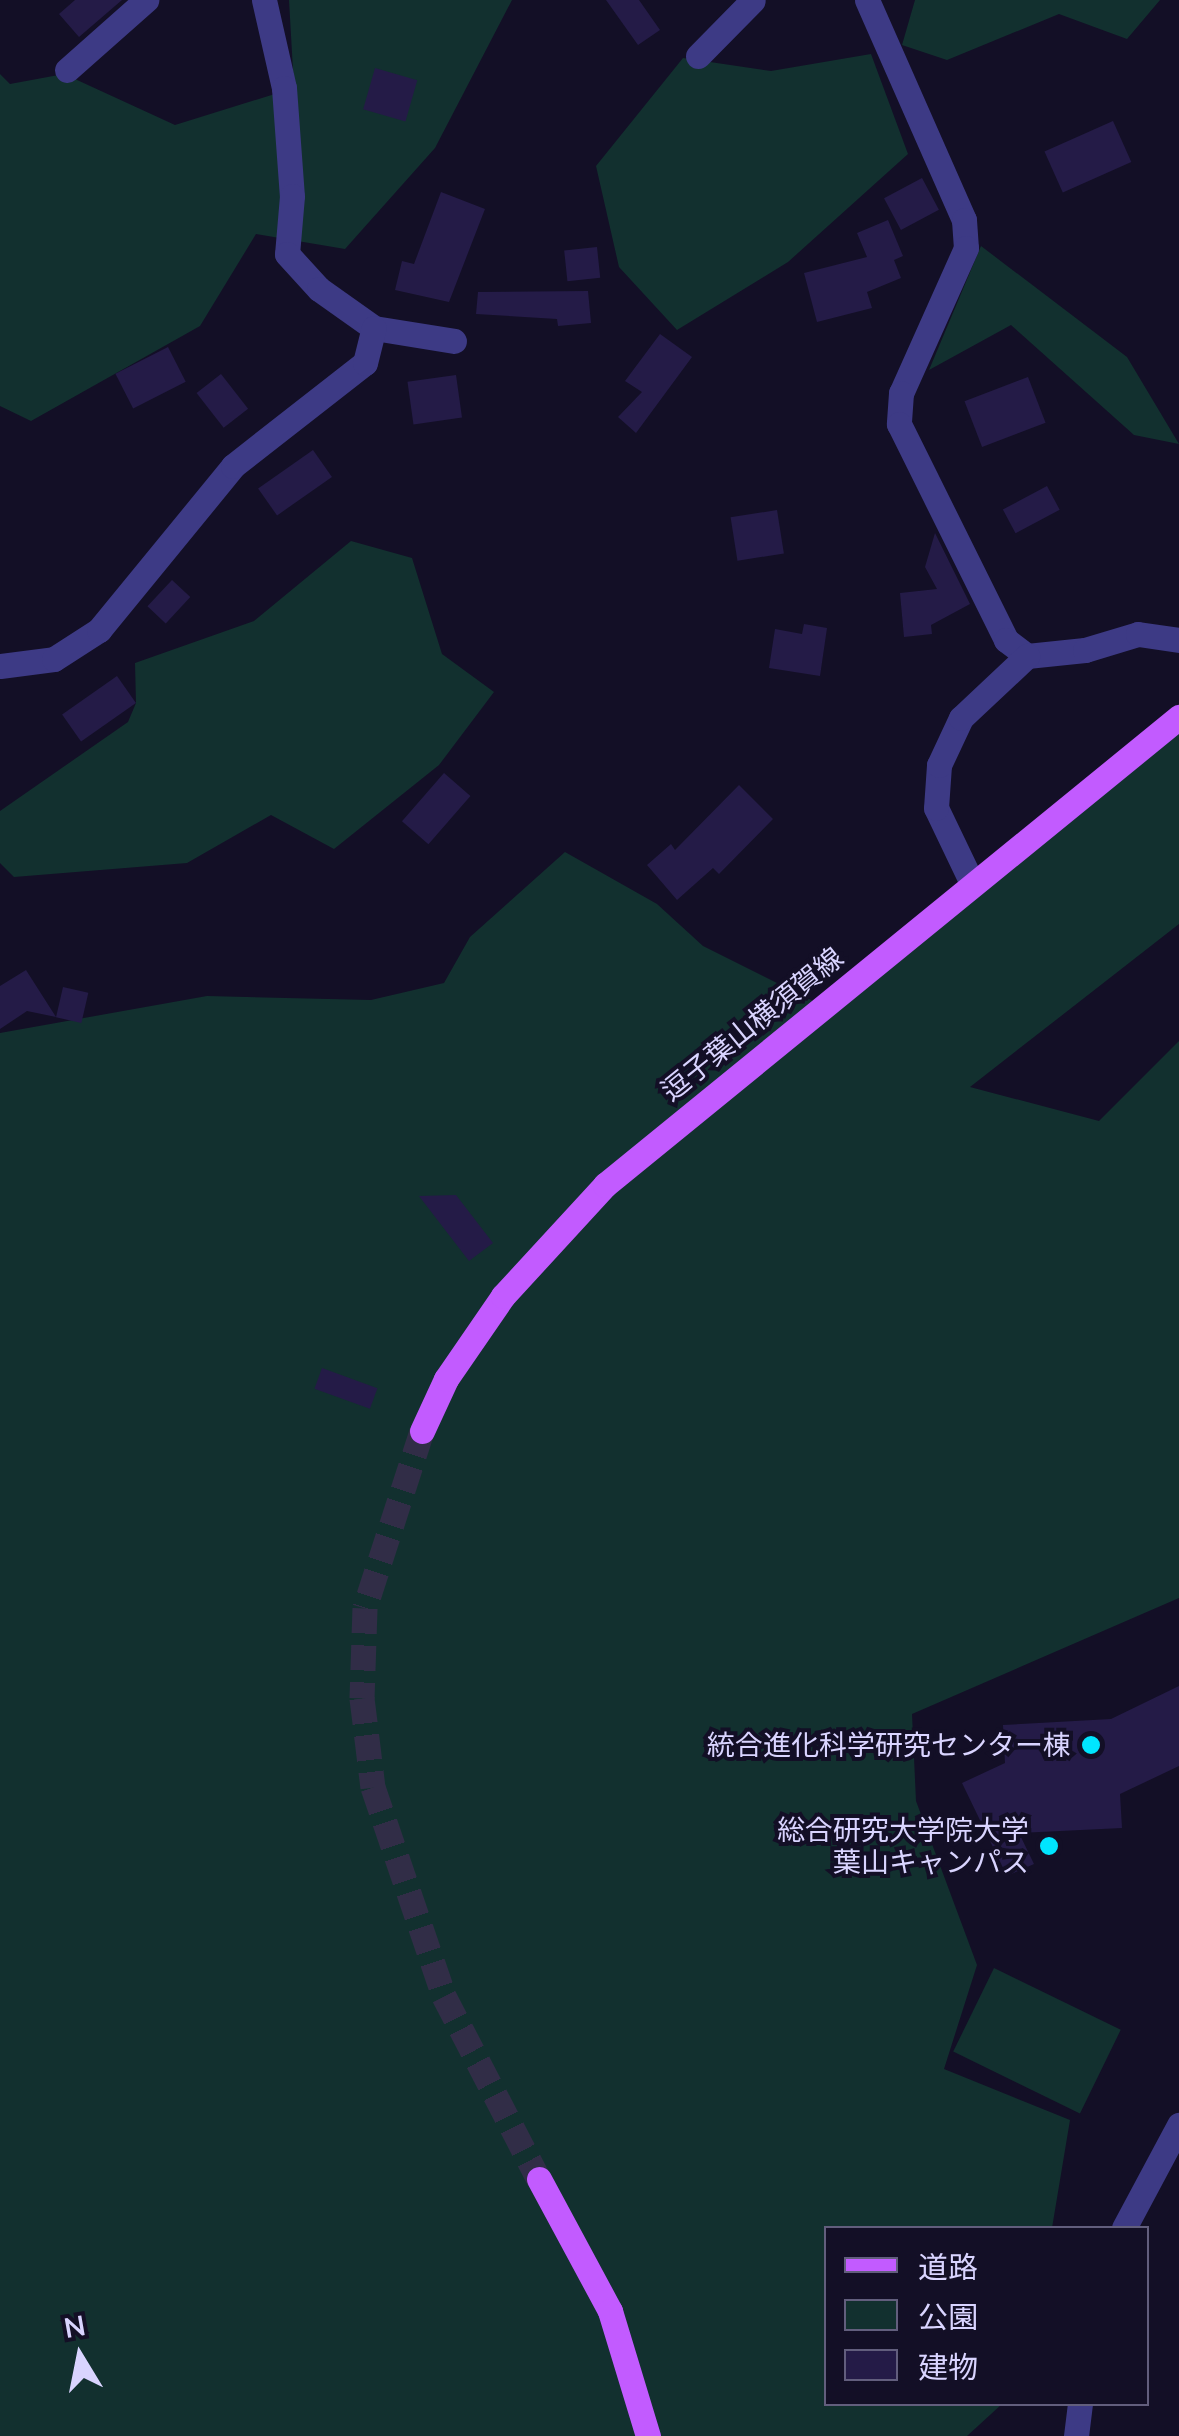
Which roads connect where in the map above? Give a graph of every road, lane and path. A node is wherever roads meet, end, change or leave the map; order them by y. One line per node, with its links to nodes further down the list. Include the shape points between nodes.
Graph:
1 (146, 0): 6 (street)
2 (264, 0): 7 (street, via 284,88 292,196 288,254 319,289)
3 (753, 0): 5 (street)
4 (867, 0): 10 (street, via 964,220 966,248 901,394 900,424 1006,640)
5 (698, 56)
6 (67, 70)
7 (374, 328): 8 (street); 11 (street, via 365,363 233,466 100,630 54,659)
8 (454, 341)
9 (1179, 640): 10 (street, via 1152,632 1086,650)
10 (1028, 656): 13 (street, via 961,718 939,765 936,808)
11 (0, 666)
12 (1179, 716): 13 (main road, 逗子葉山横須賀線)
13 (972, 883): 14 (main road, 逗子葉山横須賀線, via 606,1185 503,1296 446,1379)
14 (422, 1431)
15 (1179, 2125): 17 (street)
16 (538, 2179): 19 (main road, via 610,2311)
17 (1125, 2226)
18 (1080, 2406): 20 (street)
19 (648, 2436)
20 (1076, 2436)

